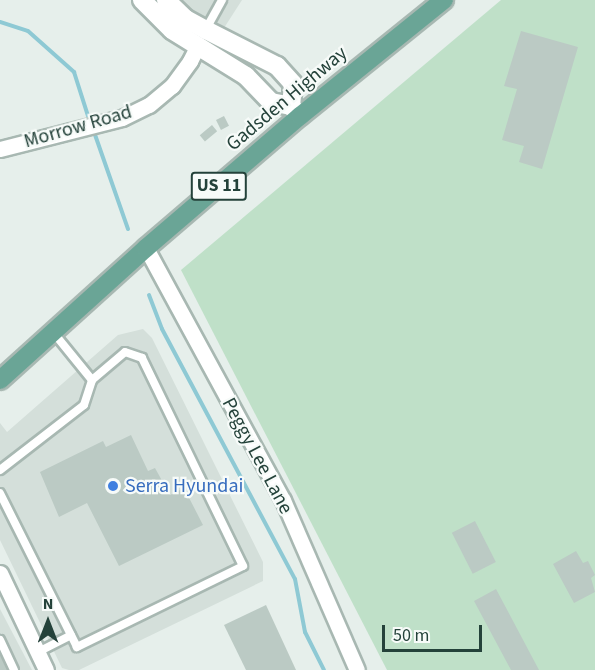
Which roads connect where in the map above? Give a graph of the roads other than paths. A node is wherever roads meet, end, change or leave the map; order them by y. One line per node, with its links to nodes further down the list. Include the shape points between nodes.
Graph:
1 (142, 0): 5 (street, via 172,30)
2 (166, 0): 5 (street)
3 (222, 0): 5 (lane)
4 (444, 0): 6 (main road, Gadsden Highway / US 11)
5 (201, 38): 6 (street, via 271,102); 6 (street, via 277,66 293,84); 7 (street, Morrow Road, via 172,86 149,105 122,118)
6 (296, 111): 8 (main road, Gadsden Highway / US 11)
7 (0, 149)
8 (146, 248): 9 (main road, Gadsden Highway / US 11); 20 (street, Peggy Lee Lane, via 283,500)
9 (53, 332): 10 (main road, Gadsden Highway / US 11); 11 (lane)
10 (0, 380)
11 (92, 380): 12 (lane, via 84,405); 15 (lane, via 125,352 142,358 243,566 77,647)
12 (0, 470)
13 (0, 493): 15 (lane)
14 (0, 573): 17 (street)
15 (71, 635): 17 (lane)
16 (0, 640): 18 (lane)
17 (38, 652): 19 (street)
18 (15, 670)
19 (46, 670)
20 (357, 670)

